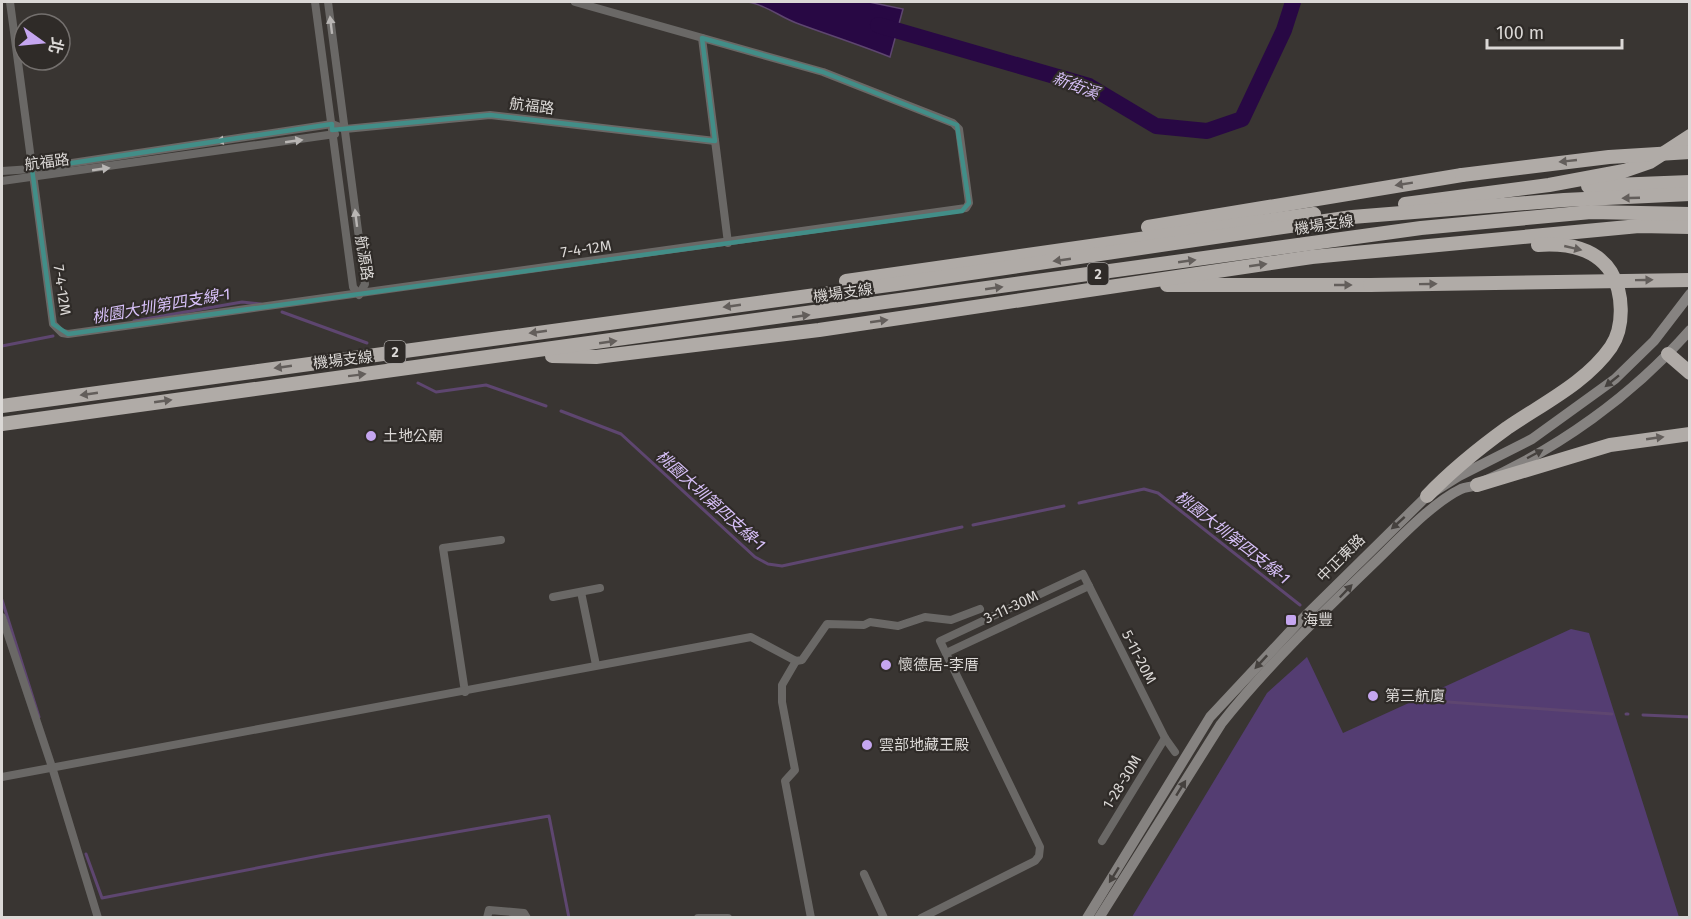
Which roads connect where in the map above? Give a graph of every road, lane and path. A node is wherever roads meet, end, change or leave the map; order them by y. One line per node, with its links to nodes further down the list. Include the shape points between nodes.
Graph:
1 (10, 2): 12 (street, 7-4-12M)
2 (315, 2): 6 (street, 航源路)
3 (328, 2): 7 (street, 航源路, one-way to 3)
4 (575, 2): 5 (street, 7-4-12M)
5 (702, 38): 10 (street); 21 (street, 7-4-12M, via 823,72 957,125 969,203 962,210)
6 (332, 124): 7 (street, 航福路); 8 (street, 航源路); 12 (street, 航福路, one-way to 12)
7 (345, 129): 8 (street, 航福路); 10 (street, 航福路, via 489,115); 27 (street, 航源路, one-way to 7, via 365,284)
8 (333, 135): 14 (street, 航福路, one-way to 8); 27 (street, 航源路, via 353,287)
9 (1689, 136): 17 (highway, via 1650,162 1624,171)
10 (715, 141): 21 (street)
11 (1689, 152): 23 (highway, one-way to 23, bridge, via 1609,157 1462,175 961,258)
12 (32, 169): 13 (street, 航福路); 14 (street, 7-4-12M)
13 (2, 171)
14 (33, 178): 15 (street, 航福路); 27 (street, 7-4-12M, via 53,324 62,333)
15 (2, 181)
16 (1689, 182): 17 (highway)
17 (1523, 188): 23 (highway, via 1253,221)
18 (1689, 195): 28 (highway, 機場支線 / 2, one-way to 28, via 1564,200 1352,217)
19 (1689, 214): 32 (highway, 機場支線 / 2, one-way to 19, via 1469,223 1591,212)
20 (1689, 227): 22 (highway, via 1639,226)
21 (728, 243): 27 (street, 7-4-12M)
22 (1410, 249): 25 (highway, one-way to 22, via 1312,257); 38 (highway, one-way to 38, via 1446,252 1554,244 1576,247 1605,264 1618,288 1621,307 1612,345 1596,365 1467,458)
23 (889, 275): 28 (highway, via 837,283)
24 (1689, 279): 25 (highway, one-way to 24, bridge, via 1370,285)
25 (1138, 283): 32 (highway, one-way to 25, via 596,357 819,330)
26 (1689, 294): 30 (main road, 中正東路)
27 (359, 295)
28 (789, 298): 34 (highway, 機場支線 / 2, one-way to 34)
29 (1689, 330): 31 (main road, 中正東路)
30 (1654, 341): 31 (main road); 38 (main road, 中正東路, one-way to 38, via 1615,379 1532,439)
31 (1668, 354): 33 (highway); 37 (main road, 中正東路, one-way to 31, via 1567,437 1619,399)
32 (508, 356): 35 (highway, 機場支線 / 2, one-way to 32)
33 (1689, 373)
34 (2, 406)
35 (2, 424)
36 (1689, 434): 37 (highway, one-way to 36, via 1610,445)
37 (1477, 485): 66 (main road, 中正東路, one-way to 37, via 1221,724 1244,694 1414,524 1460,489)
38 (1427, 496): 65 (main road, 中正東路, one-way to 65, via 1305,615 1210,717)
39 (501, 540): 50 (street, via 443,548)
40 (1083, 574): 41 (street, 5-11-20M); 47 (street, 3-11-30M, via 940,641)
41 (1089, 586): 47 (street, 3-11-30M); 51 (street, 5-11-20M)
42 (600, 588): 43 (street)
43 (581, 592): 44 (street); 49 (street)
44 (553, 597)
45 (980, 609): 48 (street, via 951,620 925,617 898,626 870,622 827,624 802,660)
46 (2, 617): 53 (street)
47 (946, 653): 64 (street, via 1040,847 1035,861)
48 (796, 662): 49 (street, via 751,638); 62 (street, via 782,685 795,770 786,781)
49 (596, 664): 50 (street)
50 (465, 692): 53 (street)
51 (1164, 738): 52 (street, 5-11-20M); 55 (street, 1-28-30M)
52 (1175, 752)
53 (52, 767): 54 (street); 57 (street)
54 (2, 777)
55 (1102, 841)
56 (864, 874): 63 (street)
57 (98, 918)
58 (487, 918): 59 (street, via 489,910 524,913)
59 (526, 918)
60 (698, 918): 61 (street)
61 (728, 918)
62 (811, 918)
63 (884, 918)
64 (921, 918)
65 (1088, 918)
66 (1100, 918)

